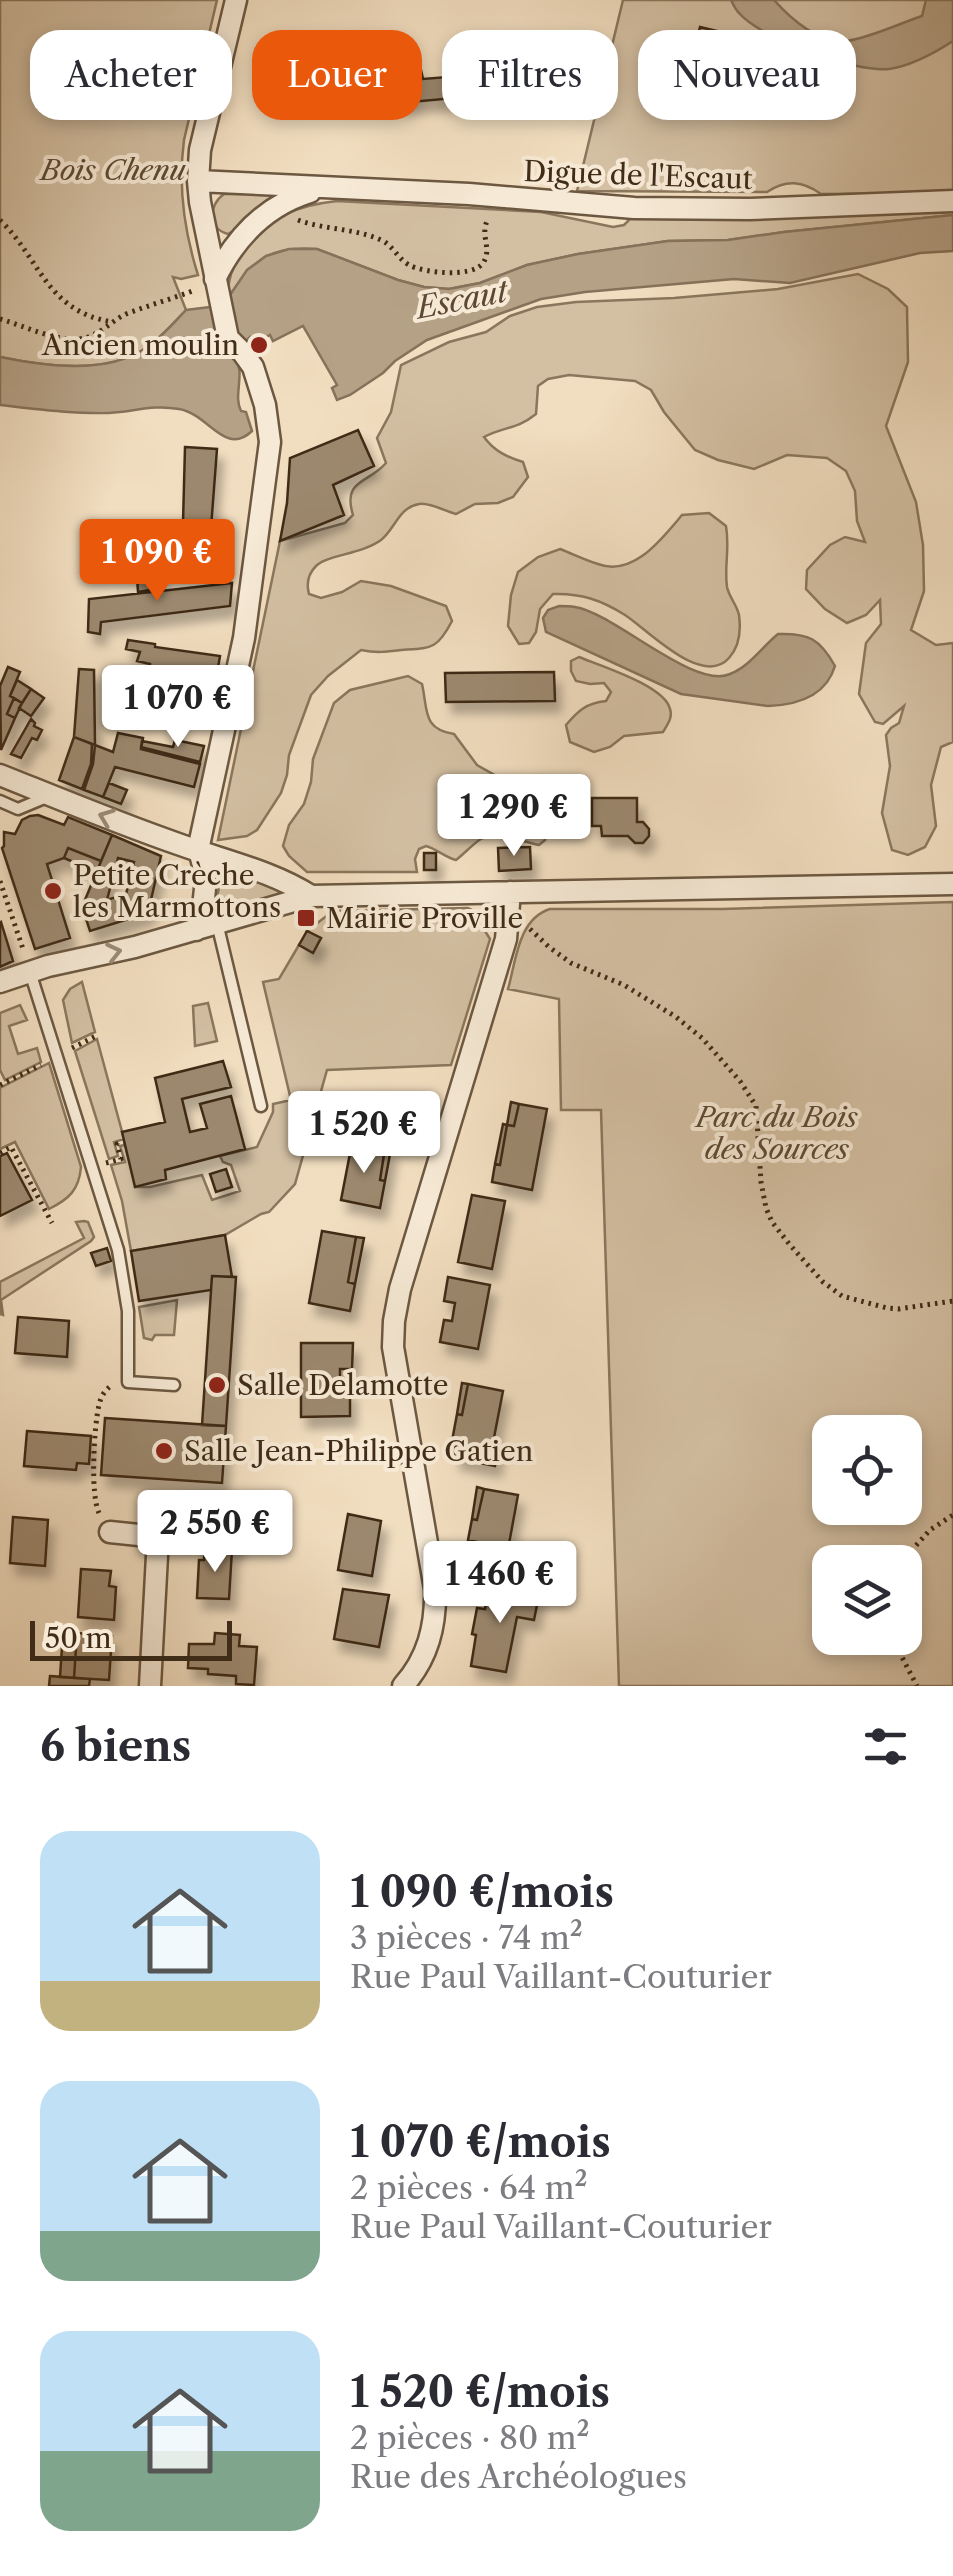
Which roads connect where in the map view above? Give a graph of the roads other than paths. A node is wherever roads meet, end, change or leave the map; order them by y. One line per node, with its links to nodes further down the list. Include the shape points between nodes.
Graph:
1 (236, 0): 2 (street)
2 (198, 181): 3 (street, Digue de l'Escaut); 5 (street)
3 (322, 188): 4 (street, Digue de l'Escaut, via 634,208); 5 (street, Digue de l'Escaut, via 286,200 256,222 230,250)
4 (953, 201)
5 (217, 289): 9 (street, via 228,338 253,368 270,429 244,638)
6 (0, 776): 7 (street)
7 (50, 796): 8 (lane, via 18,808); 9 (street, one-way to 7)
8 (0, 801)
9 (198, 850): 12 (street); 14 (street, via 206,890)
10 (953, 884): 11 (street)
11 (510, 892): 12 (street); 21 (street, via 509,923 394,1320 435,1589 430,1640)
12 (312, 896): 13 (street)
13 (217, 923): 14 (street); 17 (lane)
14 (196, 930): 15 (street, one-way to 14)
15 (30, 971): 16 (street); 18 (lane, via 118,1250 128,1311 128,1382)
16 (0, 982)
17 (261, 1106)
18 (174, 1385)
19 (110, 1532): 20 (street, via 158,1537)
20 (150, 1686)
21 (403, 1686)

